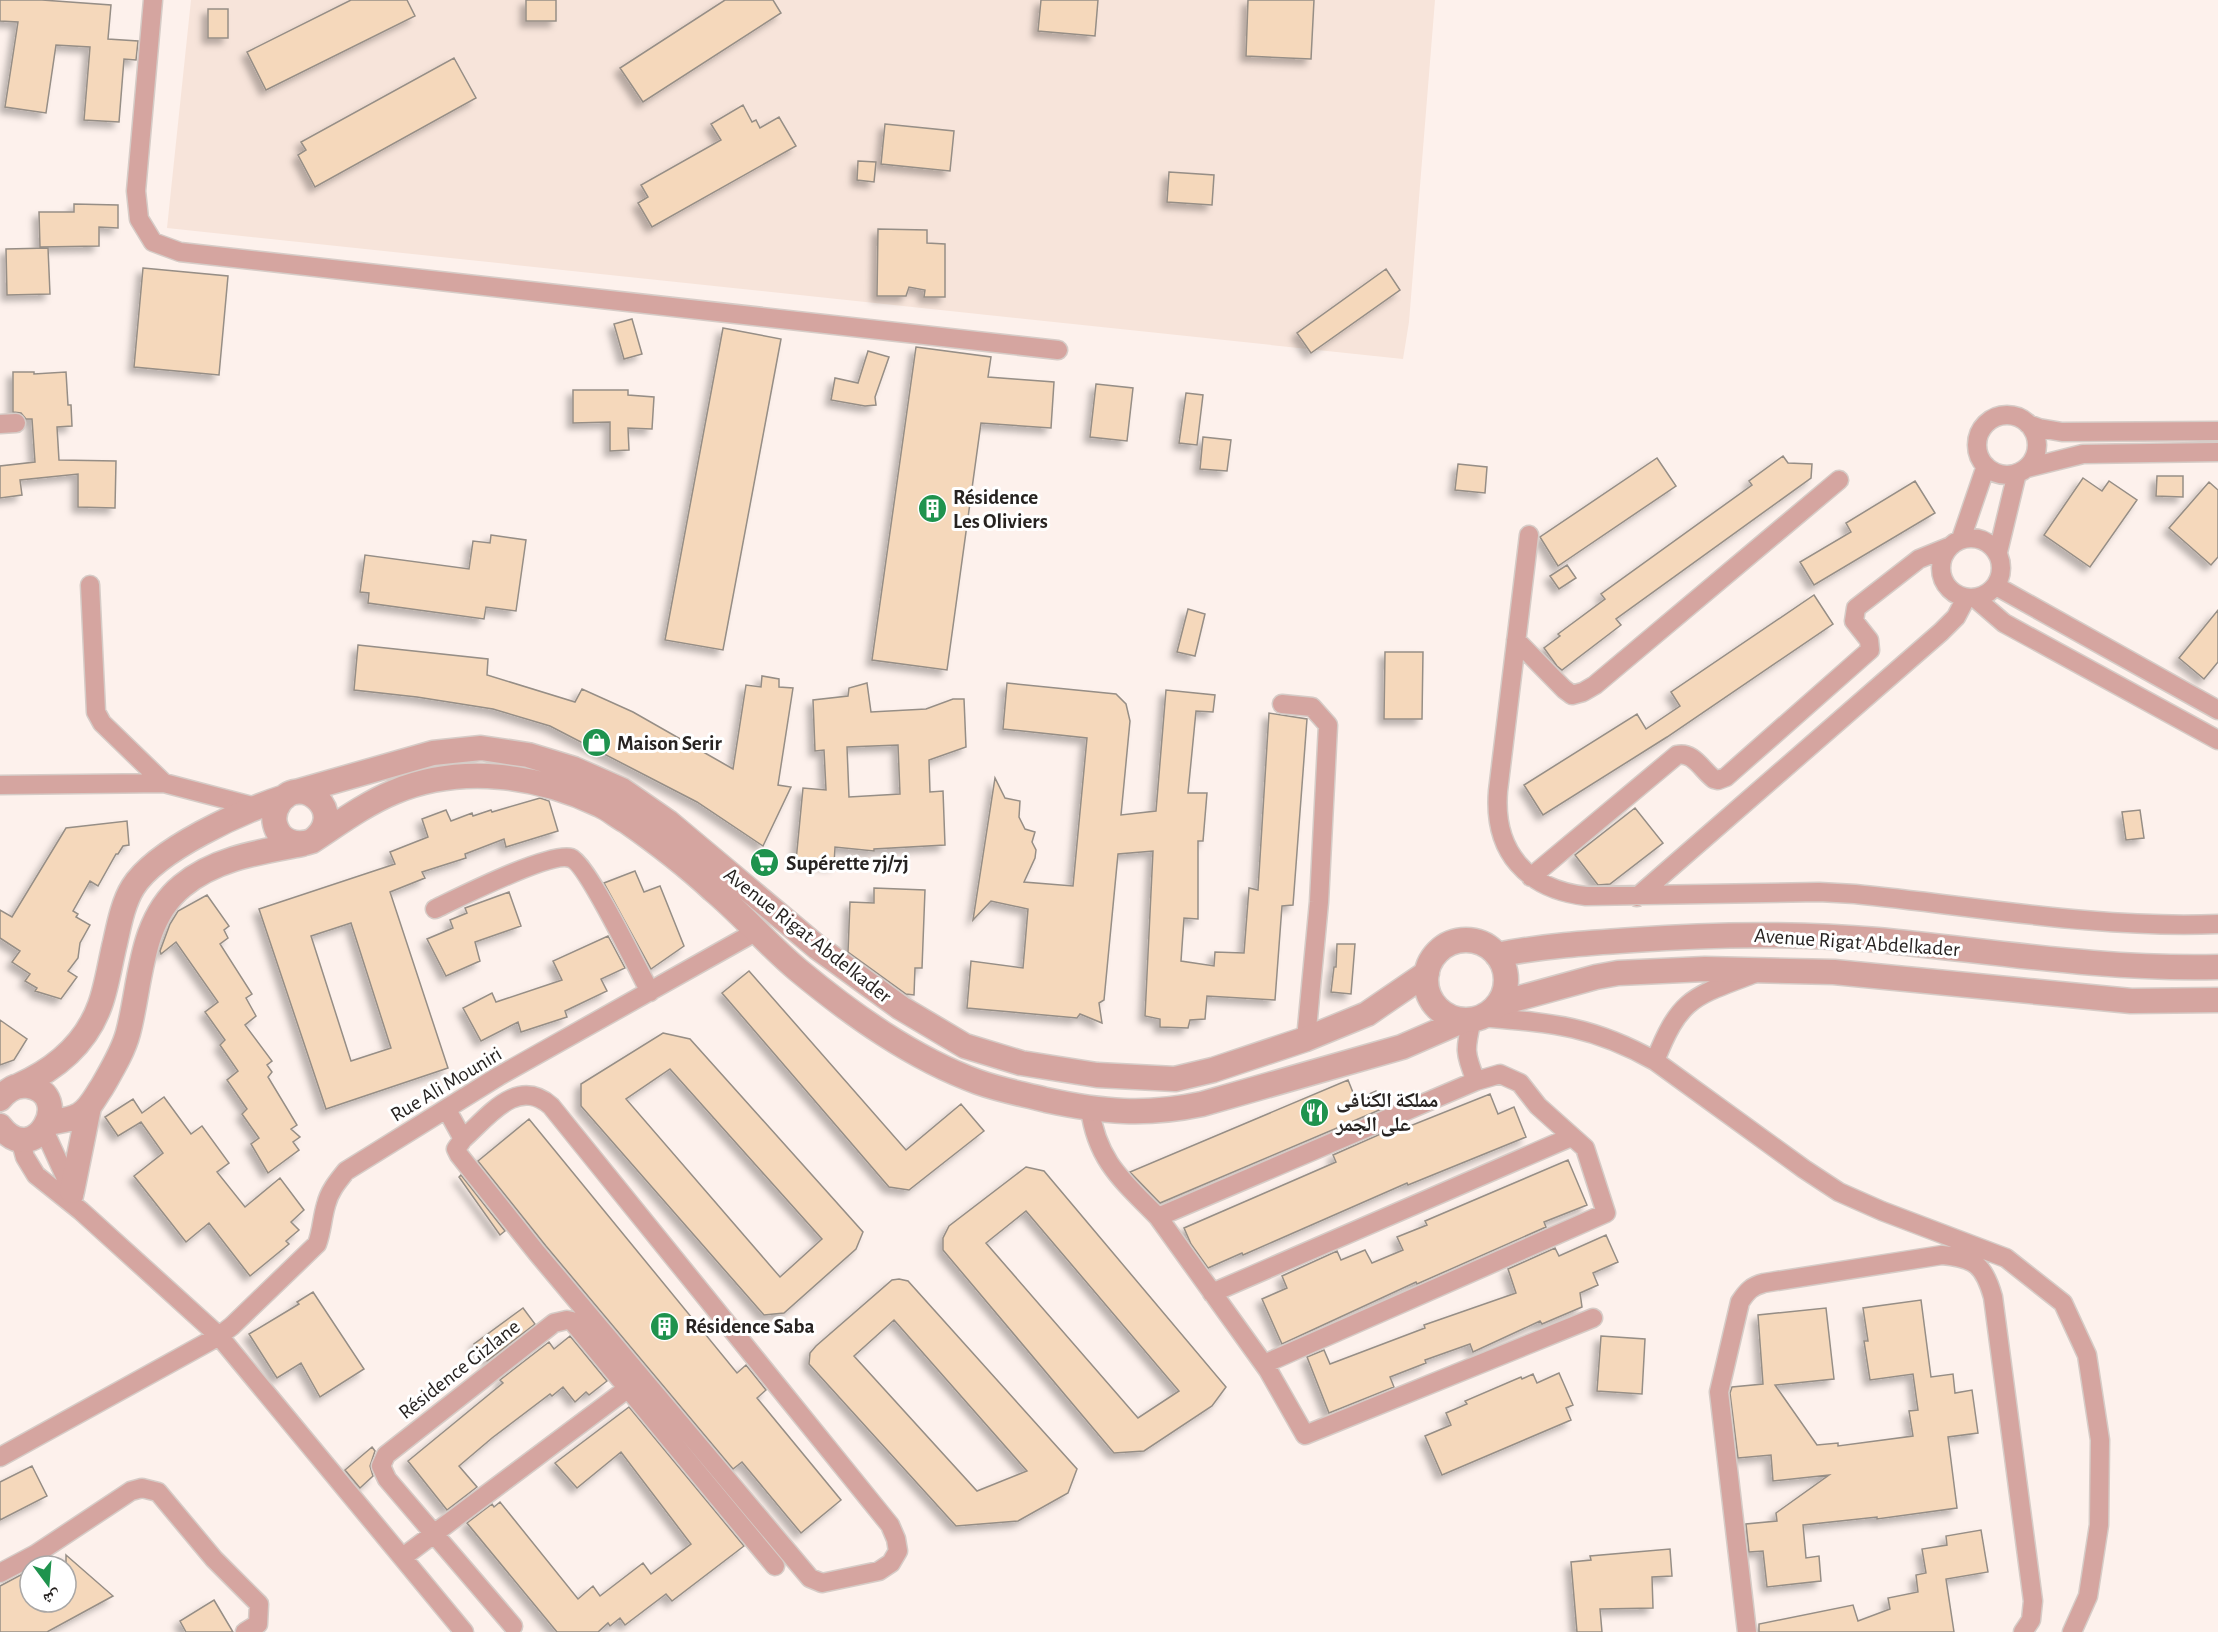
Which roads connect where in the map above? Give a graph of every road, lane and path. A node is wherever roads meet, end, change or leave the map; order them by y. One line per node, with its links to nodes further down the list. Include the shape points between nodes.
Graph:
1 (153, 0): 2 (street, via 136,191 139,219 153,242 180,252)
2 (1058, 350)
3 (2028, 423): 4 (street, via 2050,430 2080,432); 6 (street, via 2006,416 1989,422 1978,438); 7 (street, via 2033,430 2036,454)
4 (2218, 431)
5 (2218, 452): 7 (street, via 2083,454)
6 (1986, 466): 7 (street, via 2000,474); 10 (street)
7 (2022, 470): 11 (street)
8 (1839, 480): 15 (street, via 1583,692 1572,695 1564,689)
9 (1529, 535): 15 (street)
10 (1956, 542): 11 (street, via 1970,537 1986,541); 14 (street, via 1941,562 1944,581 1949,589); 24 (street, via 1919,559 1856,608 1854,621 1869,640 1870,650 1726,777 1714,779 1691,756 1677,755)
11 (1998, 552): 13 (street, via 2002,569)
12 (90, 585): 19 (street, via 96,712 102,723)
13 (1996, 586): 14 (street, via 1983,596); 17 (street)
14 (1970, 598): 18 (street, via 2004,623); 25 (street, via 1941,632)
15 (1516, 640): 24 (street, via 1497,819 1512,857)
16 (1282, 704): 36 (street, via 1312,707 1328,725 1319,902)
17 (2218, 710)
18 (2218, 740)
19 (164, 783): 20 (street); 22 (street)
20 (0, 785)
21 (290, 794): 22 (street, Avenue Rigat Abdelkader); 23 (street, via 275,810 276,829 288,841); 23 (street, via 313,795 325,809 325,827); 36 (street, Avenue Rigat Abdelkader, via 433,753 481,748 528,756 574,769 622,790 668,822 817,947 901,1008 964,1046 1021,1063 1097,1075 1175,1079)
22 (255, 807): 39 (street, Avenue Rigat Abdelkader, via 187,842 148,868 133,888 121,918 100,1005 86,1033 65,1057 38,1077)
23 (309, 842): 28 (street, via 394,792 466,775 511,776 564,790 602,806 648,836 714,890); 40 (street, via 228,860 180,887 147,940 127,1035)
24 (1531, 877): 25 (street, via 1567,894)
25 (1637, 897): 27 (street, via 1819,892 2111,922)
26 (435, 909): 33 (street, via 545,861 574,859 603,903)
27 (2218, 924)
28 (757, 932): 33 (street, Rue Ali Mouniri); 41 (street, via 796,969 846,1007 923,1057 978,1082)
29 (1497, 955): 30 (street, Avenue Rigat Abdelkader, via 1553,945 1694,935 1787,935 1879,940 2122,966); 32 (street, via 1478,942 1456,942 1437,953); 35 (street, via 1503,964 1506,985)
30 (2218, 968)
31 (1764, 969): 34 (street, via 2131,1000); 35 (street, via 1618,973 1575,981); 37 (street, via 1705,992 1682,1008 1666,1032)
32 (1427, 973): 35 (street, via 1428,992 1438,1008 1455,1018); 36 (street, Avenue Rigat Abdelkader, via 1367,1014)
33 (650, 992): 42 (street, Rue Ali Mouniri, via 499,1076)
34 (2218, 1000)
35 (1479, 1015): 37 (street, via 1571,1026 1610,1038); 38 (street, via 1467,1042 1466,1058); 41 (street, via 1402,1047 1202,1104 1131,1112)
36 (1306, 1039)
37 (1655, 1061): 64 (street, via 1839,1192 2006,1258 2062,1303 2087,1355 2100,1440 2099,1525 2088,1596)
38 (1476, 1081): 45 (street, via 1500,1074 1520,1083); 48 (street)
39 (7, 1091): 43 (street, via 34,1088 41,1092 49,1106)
40 (89, 1107): 43 (street, via 78,1116); 47 (street)
41 (1090, 1109): 48 (street, via 1101,1151 1111,1168)
42 (447, 1110): 46 (street); 51 (street, Rue Ali Mouniri, via 346,1172 326,1204 317,1244)
43 (46, 1126): 44 (street, via 29,1138); 47 (street)
44 (8, 1134): 47 (street, via 36,1175)
45 (1571, 1137): 49 (street); 52 (street, via 1585,1148 1606,1213)
46 (463, 1139): 46 (street, via 456,1149 459,1155 810,1578 822,1583 879,1571 891,1563 898,1551 890,1525 551,1106 541,1097 531,1095 507,1100)
47 (77, 1201): 51 (street)
48 (1158, 1217): 49 (street)
49 (1212, 1293): 52 (street)
50 (1593, 1318): 52 (street, via 1305,1436)
51 (219, 1336): 54 (street, Rue Ali Mouniri); 56 (street)
52 (1264, 1364)
53 (627, 1389): 55 (street); 55 (street, Résidence Gizlane, via 572,1322 554,1323 383,1460 381,1467 387,1479); 57 (street, Résidence Gizlane)
54 (0, 1457)
55 (435, 1533): 56 (street); 59 (street, Résidence Gizlane)
56 (403, 1557): 61 (street)
57 (775, 1566)
58 (0, 1573): 60 (street, via 131,1491 142,1488 158,1492 213,1559 259,1604 258,1624)
59 (513, 1626)
60 (246, 1632)
61 (464, 1632)
62 (1746, 1632): 63 (street, via 1719,1392 1740,1302 1754,1286 1764,1283 1942,1255 1962,1257 1978,1266 1988,1278 1994,1297 2033,1601 2031,1620)
63 (2024, 1632)
64 (2072, 1632)

